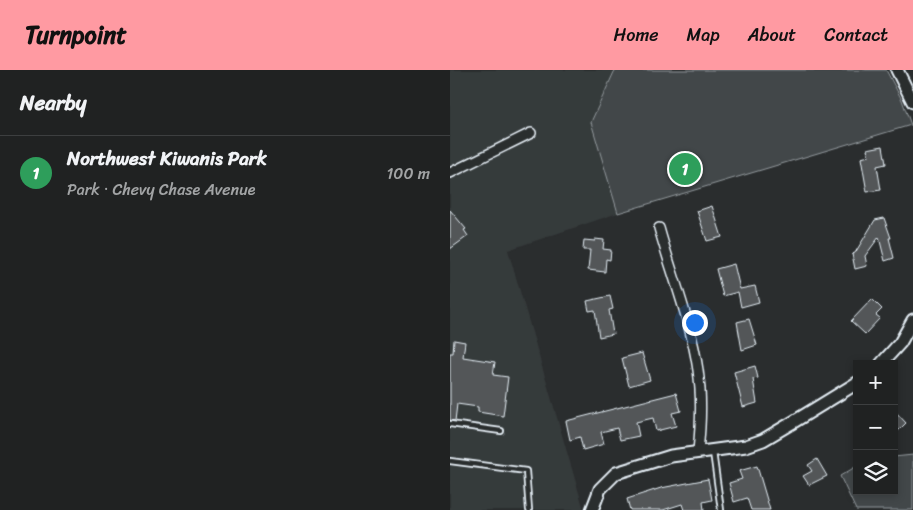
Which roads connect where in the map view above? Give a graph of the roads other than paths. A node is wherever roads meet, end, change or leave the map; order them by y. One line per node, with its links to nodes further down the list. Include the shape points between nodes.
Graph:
1 (897, 70): 2 (street)
2 (913, 102)
3 (531, 133): 4 (street)
4 (450, 173)
5 (659, 228): 12 (street, via 698,369)
6 (913, 320): 7 (street, via 900,343)
7 (885, 360)
8 (853, 385): 11 (street, via 763,440 738,448)
9 (450, 424): 10 (lane)
10 (501, 432)
11 (713, 450): 12 (street); 16 (lane)
12 (698, 451): 15 (street, via 616,473 600,490)
13 (450, 461): 14 (lane, via 526,471)
14 (529, 510)
15 (592, 510)
16 (721, 510)

